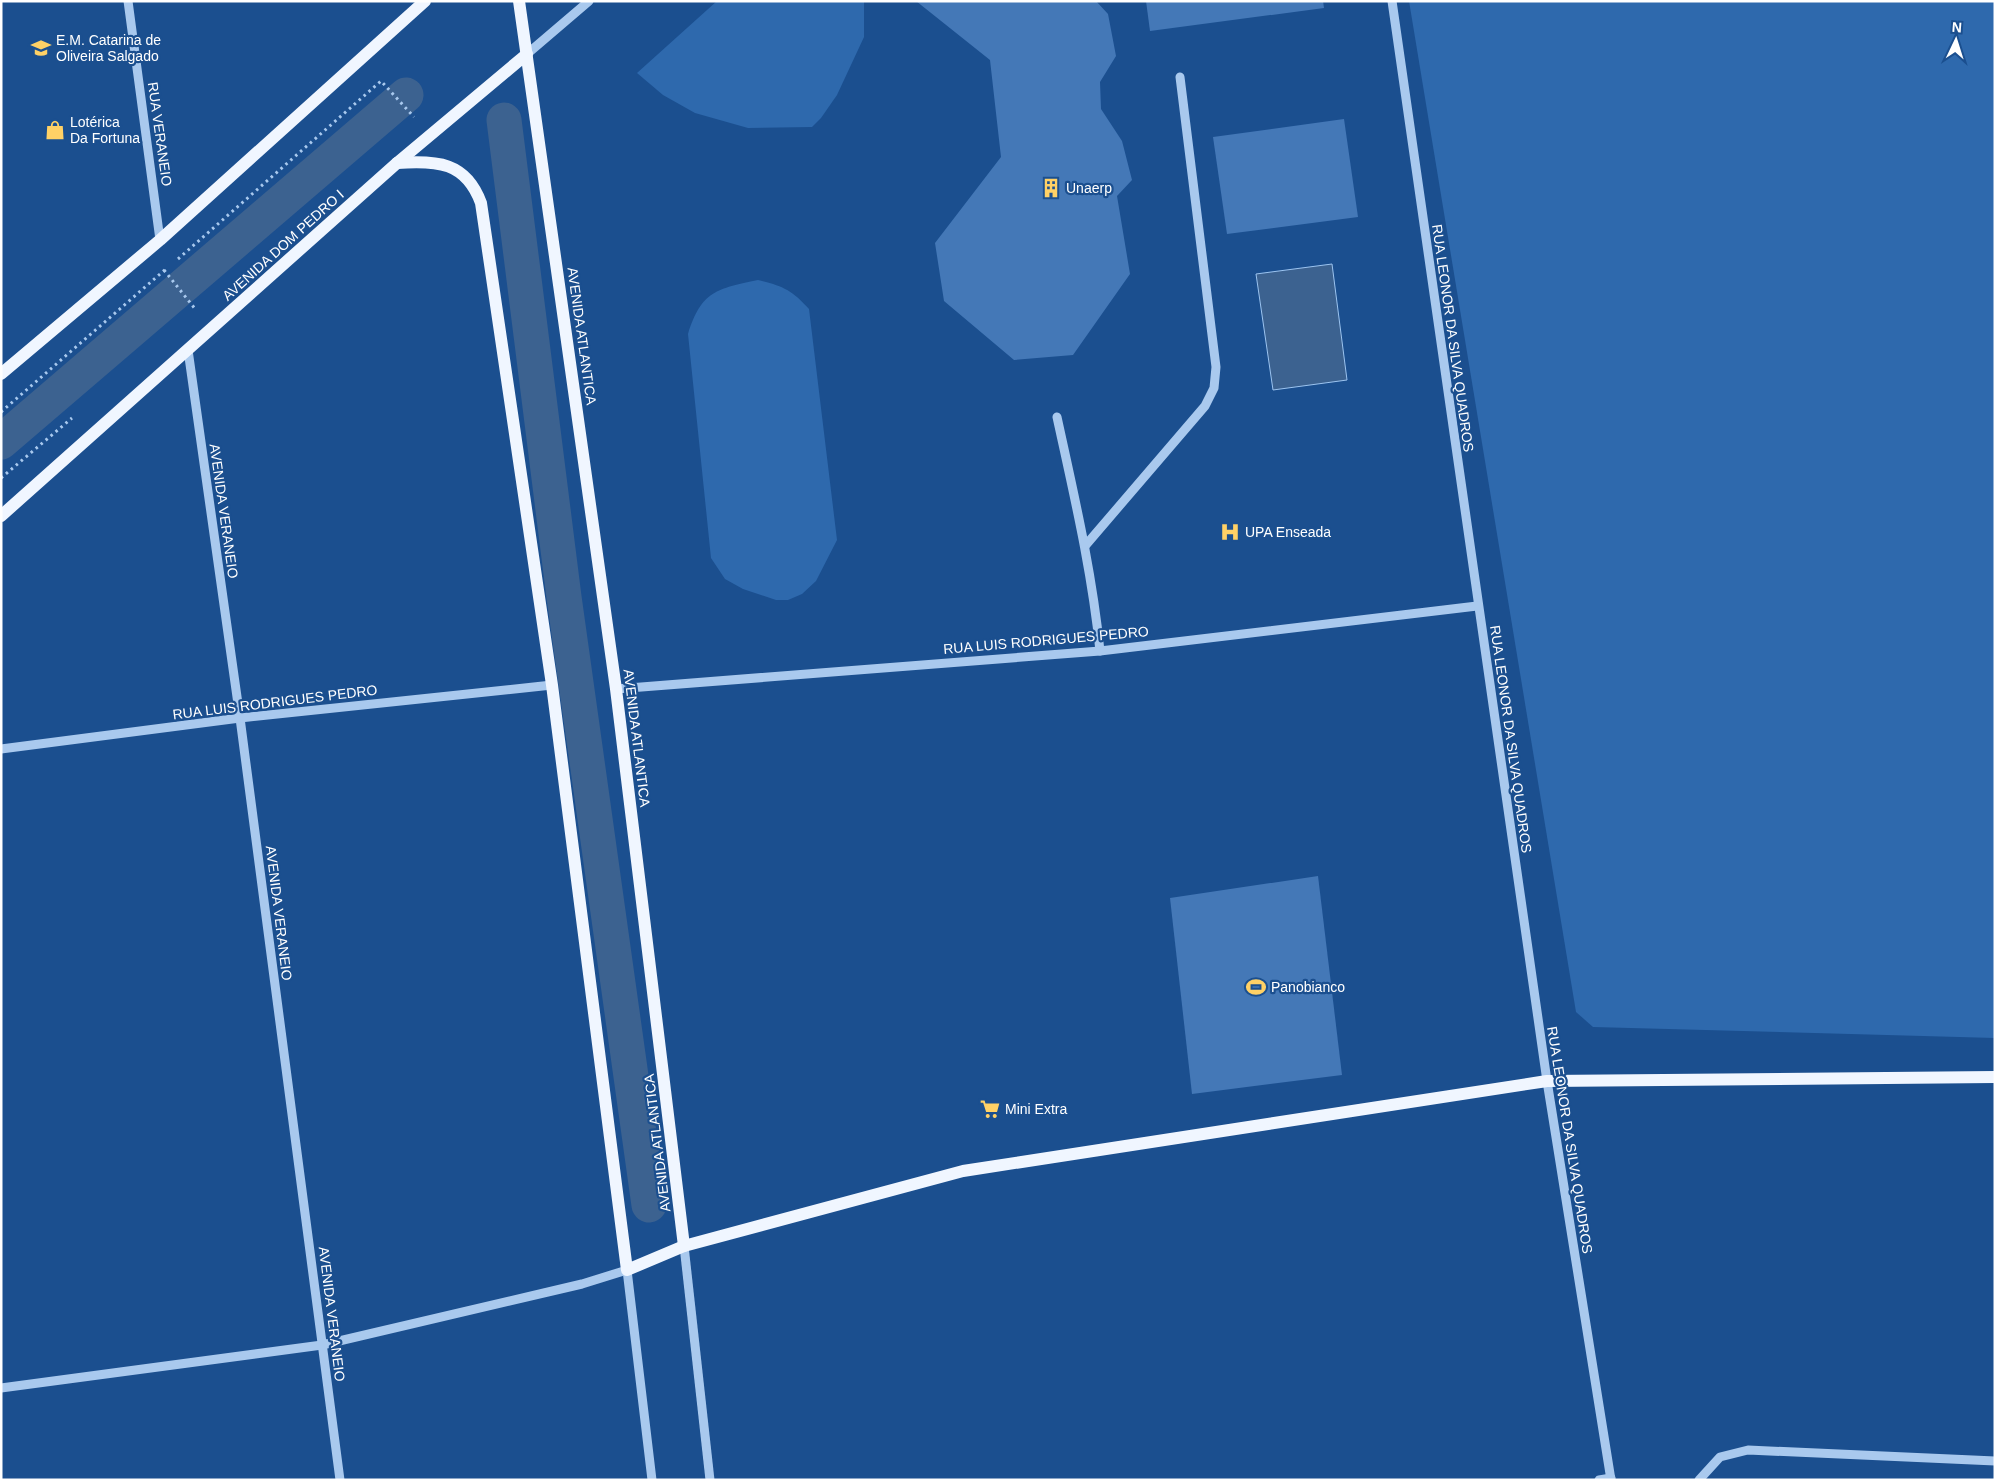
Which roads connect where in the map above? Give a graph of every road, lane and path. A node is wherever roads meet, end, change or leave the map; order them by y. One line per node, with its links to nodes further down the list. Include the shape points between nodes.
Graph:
1 (128, 1): 10 (street, RUA VERANEIO)
2 (425, 1): 10 (main road)
3 (519, 1): 6 (main road, AVENIDA ATLANTICA)
4 (589, 1): 6 (street, AVENIDA DOM PEDRO I)
5 (1392, 1): 19 (street, RUA LEONOR DA SILVA QUADROS)
6 (527, 54): 9 (main road, AVENIDA DOM PEDRO I); 22 (main road, AVENIDA ATLANTICA)
7 (1180, 77): 18 (street, via 1216,367 1214,388 1205,406)
8 (416, 119): 11 (path, via 381,81)
9 (397, 164): 13 (main road, AVENIDA DOM PEDRO I); 21 (main road, via 438,162 454,168 467,177 481,203)
10 (160, 240): 14 (main road)
11 (164, 272): 12 (path); 15 (path)
12 (196, 310)
13 (188, 350): 17 (main road, AVENIDA DOM PEDRO I); 23 (street, AVENIDA VERANEIO)
14 (1, 374)
15 (1, 412)
16 (1056, 417): 18 (street)
17 (1, 516)
18 (1085, 546): 20 (street)
19 (1478, 606): 20 (street, RUA LUIS RODRIGUES PEDRO); 26 (street, RUA LEONOR DA SILVA QUADROS)
20 (1100, 651): 22 (street, RUA LUIS RODRIGUES PEDRO)
21 (552, 684): 23 (street, RUA LUIS RODRIGUES PEDRO); 28 (main road)
22 (616, 689): 27 (main road, AVENIDA ATLANTICA)
23 (240, 718): 24 (street, RUA LUIS RODRIGUES PEDRO); 29 (street, AVENIDA VERANEIO)
24 (1, 749)
25 (1995, 1077): 26 (main road)
26 (1547, 1081): 27 (main road, via 963,1171); 32 (street, RUA LEONOR DA SILVA QUADROS)
27 (684, 1246): 28 (main road); 35 (street, AVENIDA ATLANTICA)
28 (627, 1270): 29 (street, via 591,1282); 34 (street)
29 (322, 1345): 30 (street); 33 (street, AVENIDA VERANEIO)
30 (1, 1388)
31 (1995, 1461): 37 (street, via 1748,1450 1720,1457)
32 (1611, 1479): 36 (street)
33 (340, 1480)
34 (652, 1480)
35 (710, 1480)
36 (1599, 1480)
37 (1699, 1480)

